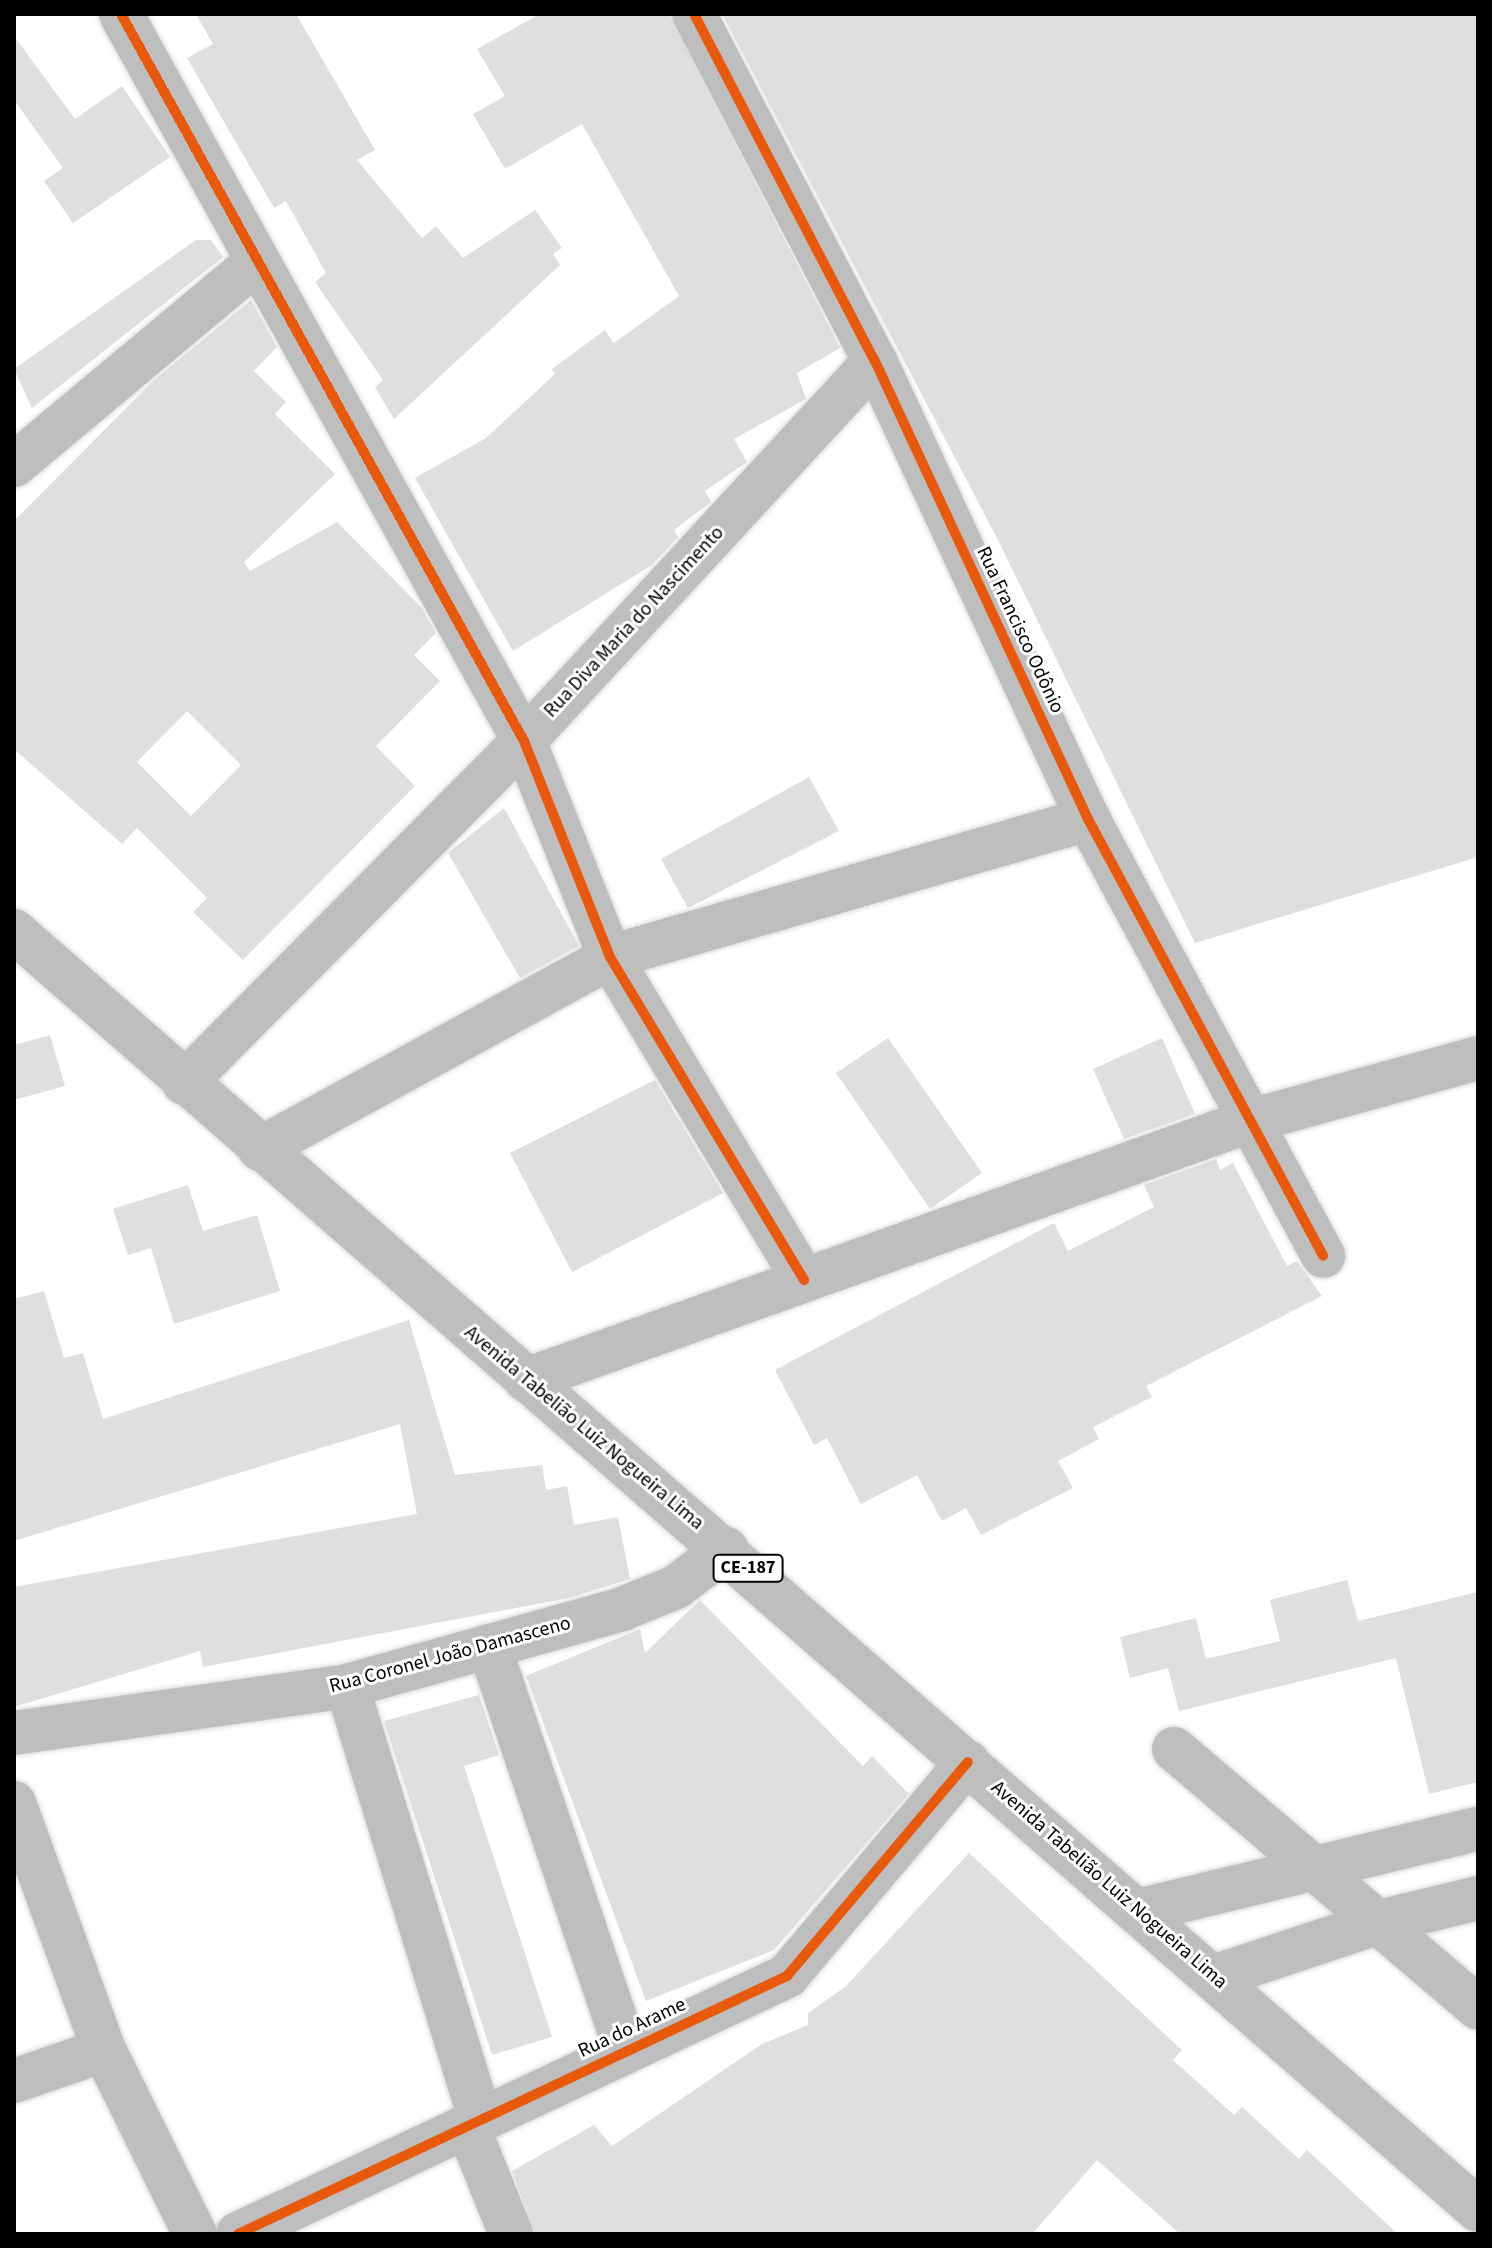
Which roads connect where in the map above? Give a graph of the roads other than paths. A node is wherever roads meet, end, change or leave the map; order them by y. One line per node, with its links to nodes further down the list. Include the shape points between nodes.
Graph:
1 (121, 14): 3 (main road)
2 (694, 14): 4 (main road, Rua Francisco Odônio)
3 (254, 264): 5 (main road); 6 (main road)
4 (875, 361): 6 (main road, Rua Diva Maria do Nascimento); 7 (main road, Rua Francisco Odônio)
5 (15, 463)
6 (524, 741): 9 (main road); 11 (main road, Rua Diva Maria do Nascimento)
7 (1088, 819): 9 (main road); 12 (main road, Rua Francisco Odônio)
8 (14, 931): 11 (main road, Avenida Tabelião Luiz Nogueira Lima / CE-187)
9 (610, 957): 13 (main road); 15 (main road)
10 (1478, 1058): 12 (main road)
11 (184, 1083): 13 (main road, Avenida Tabelião Luiz Nogueira Lima / CE-187)
12 (1246, 1122): 14 (main road, Rua Francisco Odônio); 15 (main road)
13 (260, 1149): 16 (main road, Avenida Tabelião Luiz Nogueira Lima / CE-187)
14 (1323, 1256)
15 (804, 1280): 16 (main road)
16 (526, 1380): 17 (main road, Avenida Tabelião Luiz Nogueira Lima / CE-187)
17 (726, 1549): 18 (main road, Rua Coronel João Damasceno, via 676,1587); 22 (main road, Avenida Tabelião Luiz Nogueira Lima / CE-187)
18 (489, 1646): 19 (main road, Rua Coronel João Damasceno); 32 (main road)
19 (347, 1686): 20 (main road, Rua Coronel João Damasceno); 34 (main road)
20 (14, 1733)
21 (1174, 1749): 25 (main road)
22 (968, 1762): 27 (main road, Avenida Tabelião Luiz Nogueira Lima / CE-187); 32 (main road, Rua do Arame, via 808,1958 787,1976)
23 (14, 1803): 31 (main road)
24 (1478, 1829): 25 (main road)
25 (1314, 1871): 27 (main road); 28 (main road)
26 (1478, 1898): 28 (main road)
27 (1138, 1911): 29 (main road, Avenida Tabelião Luiz Nogueira Lima / CE-187)
28 (1379, 1922): 29 (main road); 30 (main road)
29 (1214, 1977): 35 (main road, Avenida Tabelião Luiz Nogueira Lima / CE-187)
30 (1478, 2008)
31 (104, 2050): 33 (main road); 36 (main road)
32 (626, 2051): 34 (main road, Rua do Arame)
33 (14, 2081)
34 (474, 2121): 37 (main road, Rua do Arame); 38 (main road)
35 (1478, 2210)
36 (195, 2234)
37 (238, 2234)
38 (511, 2234)

